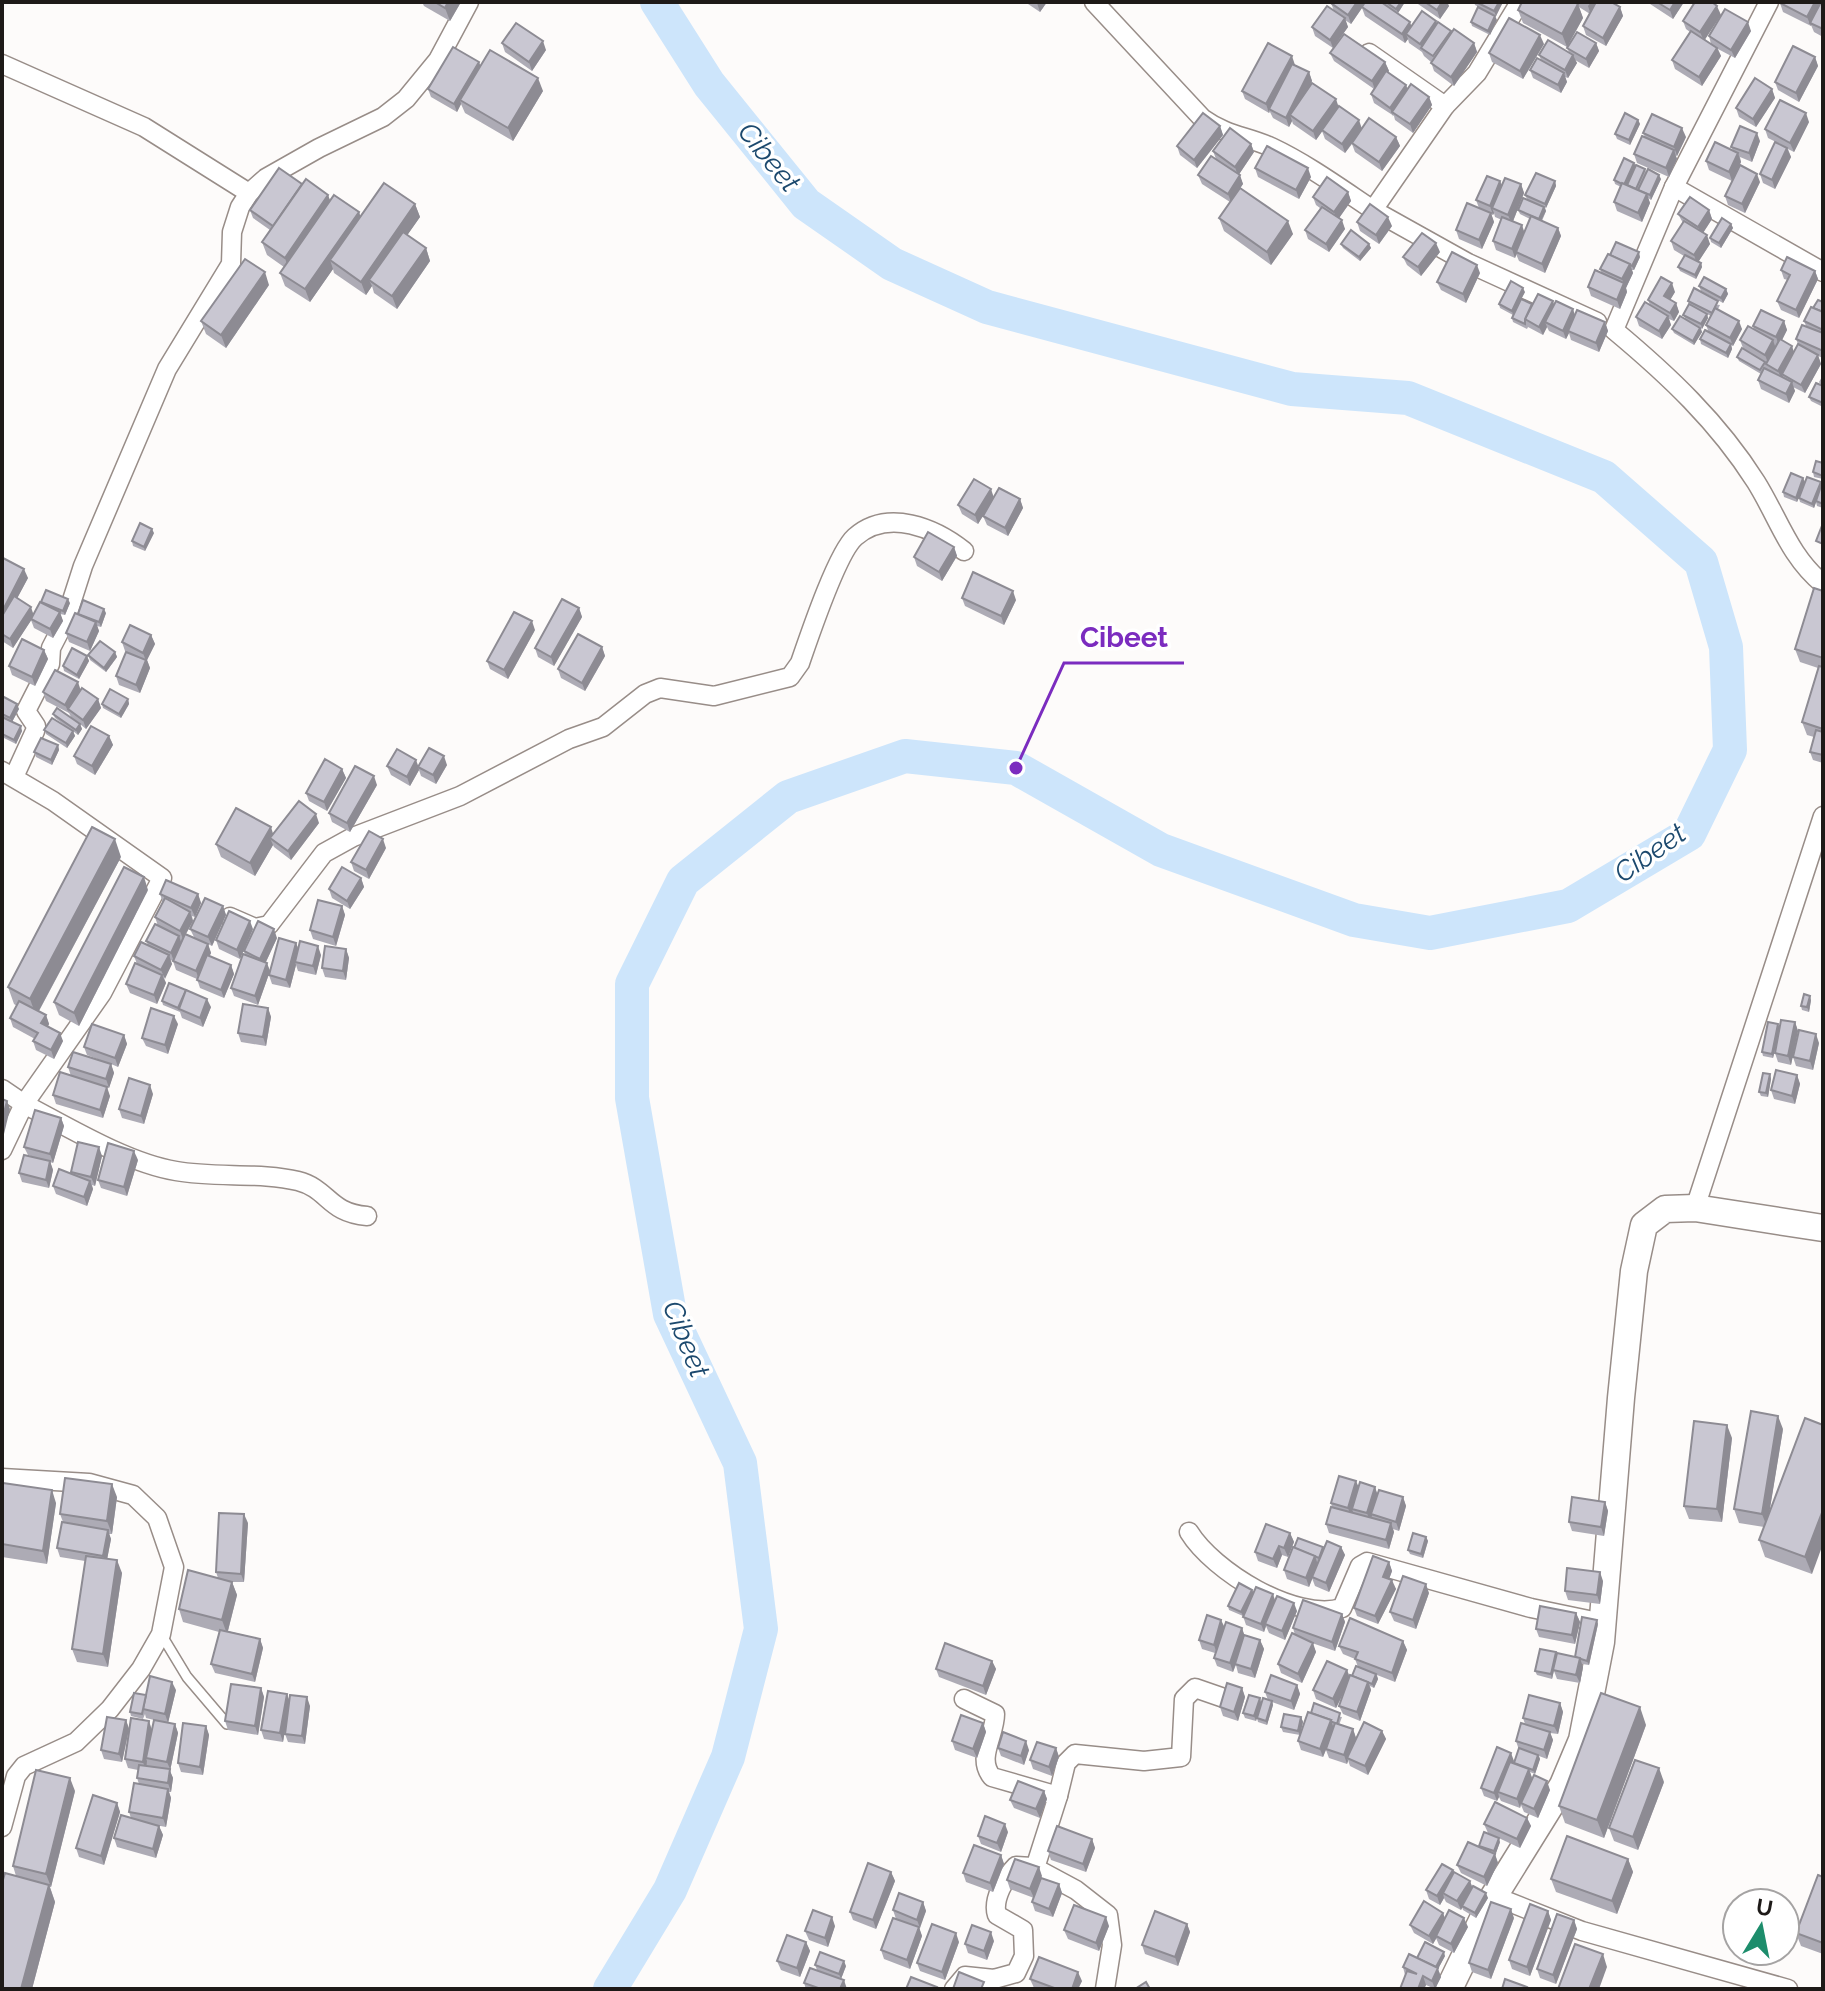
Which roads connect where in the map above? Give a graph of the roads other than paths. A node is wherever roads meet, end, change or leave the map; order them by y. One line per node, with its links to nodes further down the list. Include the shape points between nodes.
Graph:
1 (469, 2): 9 (street, via 438,60 406,99)
2 (1094, 2): 10 (street, via 1222,133 1269,146)
3 (1520, 2): 7 (street, via 1477,73)
4 (1769, 2): 8 (street)
5 (1359, 46): 7 (street)
6 (2, 64): 9 (street, via 144,127)
7 (1445, 106): 10 (street)
8 (1674, 187): 11 (street); 12 (street)
9 (249, 193): 15 (street, via 234,220 231,264 167,369 83,566 51,648 50,664 28,705 35,731)
10 (1373, 210): 12 (street, via 1468,263)
11 (1823, 272)
12 (1614, 330): 14 (street, via 1677,383 1720,432 1756,482 1792,552)
13 (964, 551): 17 (street, via 919,525 867,529 855,536 842,556 790,677 714,696 652,691 603,727 460,796 324,853 269,925 255,928)
14 (1823, 584)
15 (8, 774): 19 (street, via 168,882 102,993)
16 (1823, 816): 21 (street)
17 (214, 908)
18 (2, 1089): 19 (street)
19 (24, 1104): 20 (street); 22 (street, via 147,1163 203,1175 300,1181 349,1215)
20 (2, 1150)
21 (1695, 1208): 23 (street); 26 (street, via 1656,1212 1639,1241)
22 (367, 1216)
23 (1823, 1228)
24 (2, 1478): 27 (street, via 89,1483 133,1495 148,1507 165,1533 174,1567)
25 (1189, 1532): 26 (street, via 1205,1556 1231,1576 1305,1607 1342,1608 1360,1566 1367,1562)
26 (1603, 1623): 34 (street, via 1577,1752 1550,1810)
27 (161, 1634): 30 (lane, via 187,1677); 32 (street, via 110,1709 76,1742 24,1766 16,1776)
28 (1221, 1697): 31 (street, via 1195,1688 1184,1699 1181,1757 1144,1761 1075,1754 1066,1763)
29 (964, 1699): 31 (street, via 995,1714 985,1758 992,1777)
30 (227, 1724)
31 (1058, 1796): 33 (street)
32 (2, 1827)
33 (1035, 1868): 35 (street, via 1016,1866 995,1904 997,1915 1023,1930 1024,1956 1016,1973 994,1979 965,1976); 36 (street, via 1107,1911 1112,1939)
34 (1494, 1896): 37 (street); 38 (street, via 1582,1931)
35 (954, 1989)
36 (1105, 1989)
37 (1449, 1989)
38 (1788, 1989)

